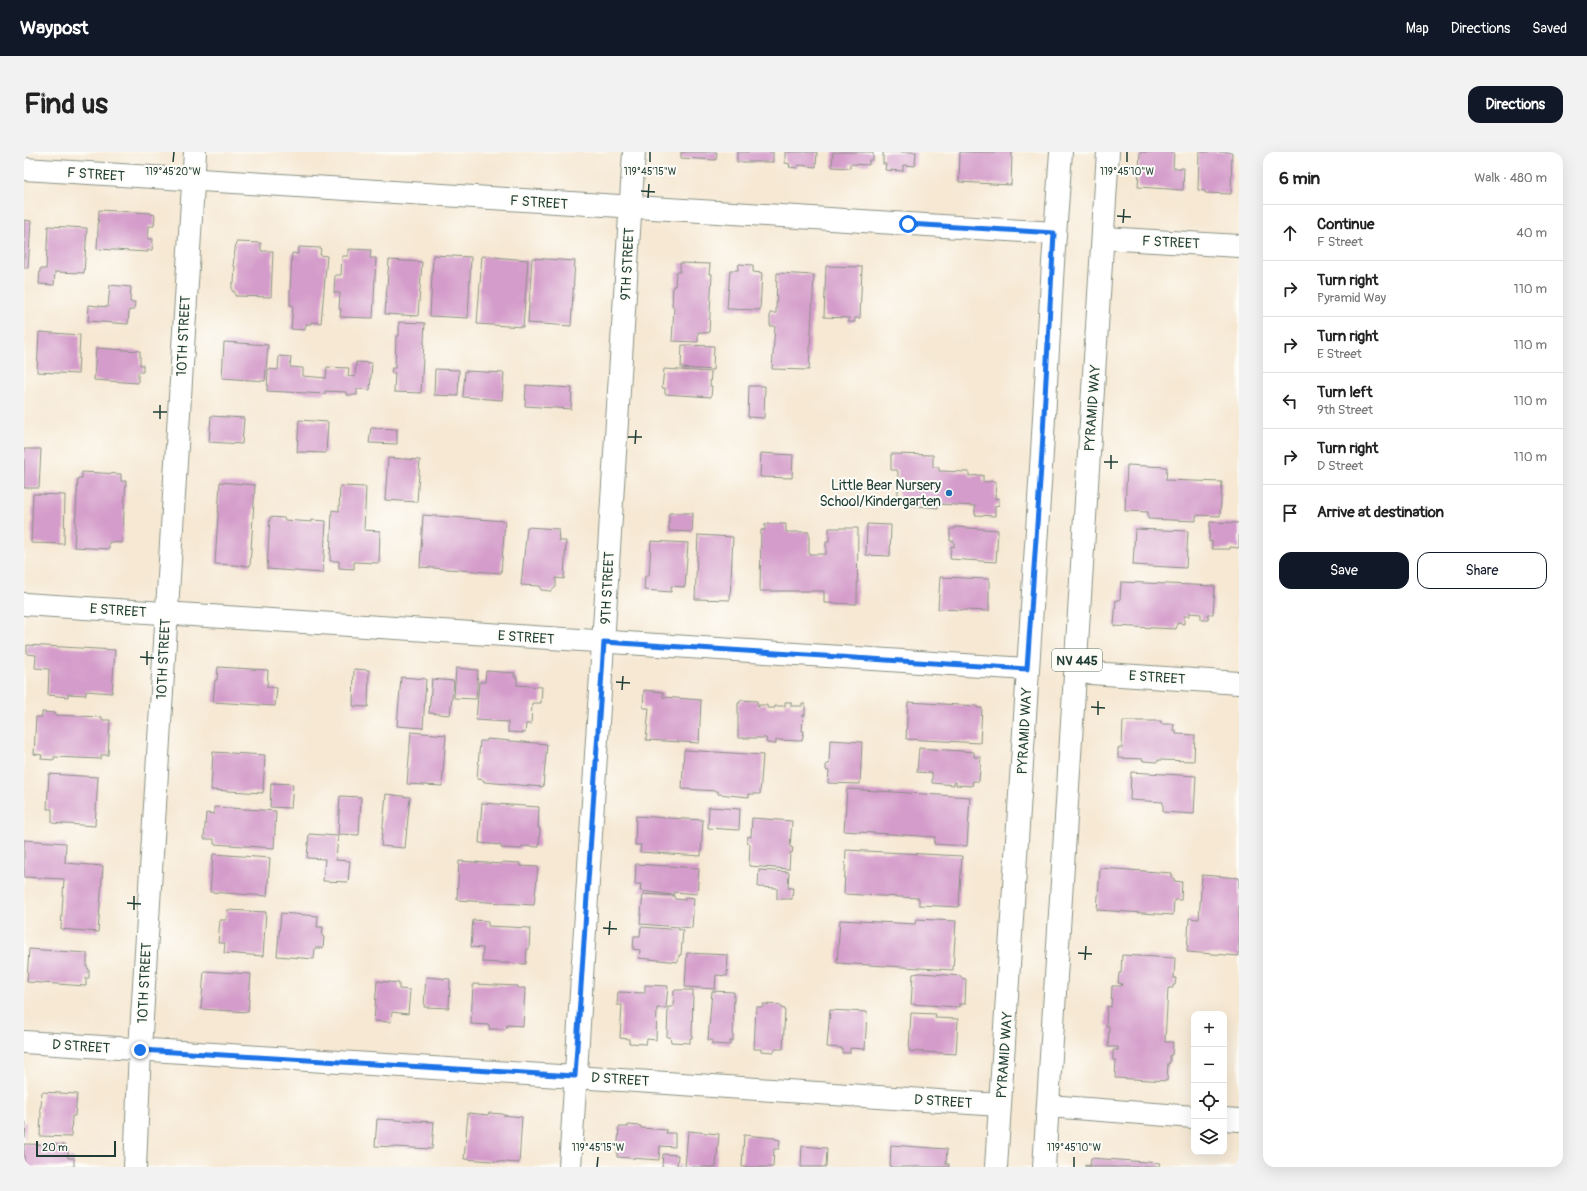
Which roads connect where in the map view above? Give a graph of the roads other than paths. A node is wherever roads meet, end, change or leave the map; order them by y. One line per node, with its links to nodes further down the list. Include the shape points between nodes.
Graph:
1 (195, 152): 6 (street, 10TH STREET)
2 (634, 152): 7 (street, 9TH STREET)
3 (1061, 152): 8 (street, PYRAMID WAY)
4 (1108, 152): 9 (street, PYRAMID WAY / NV 445)
5 (24, 169): 6 (street, F STREET)
6 (193, 180): 7 (street, F STREET); 12 (street, 10TH STREET)
7 (630, 207): 8 (street, F STREET); 13 (street, 9TH STREET)
8 (1054, 233): 14 (street, PYRAMID WAY, via 1042,460)
9 (1103, 238): 10 (street, F STREET); 15 (street, PYRAMID WAY / NV 445)
10 (1239, 246)
11 (24, 604): 12 (street, E STREET)
12 (166, 613): 13 (street, E STREET); 18 (street, 10TH STREET)
13 (604, 642): 14 (street, E STREET); 19 (street, 9TH STREET)
14 (1027, 669): 20 (street, PYRAMID WAY)
15 (1076, 672): 16 (street, E STREET); 21 (street, PYRAMID WAY / NV 445)
16 (1239, 683)
17 (24, 1042): 18 (street, D STREET)
18 (140, 1050): 19 (street, D STREET); 25 (street, 10TH STREET)
19 (575, 1076): 20 (street, D STREET); 26 (street, 9TH STREET)
20 (1000, 1105): 27 (street, PYRAMID WAY)
21 (1048, 1106): 22 (street); 28 (street, PYRAMID WAY / NV 445)
22 (1191, 1117)
23 (1227, 1119): 24 (street)
24 (1239, 1120)
25 (135, 1167)
26 (570, 1167)
27 (996, 1167)
28 (1044, 1167)

